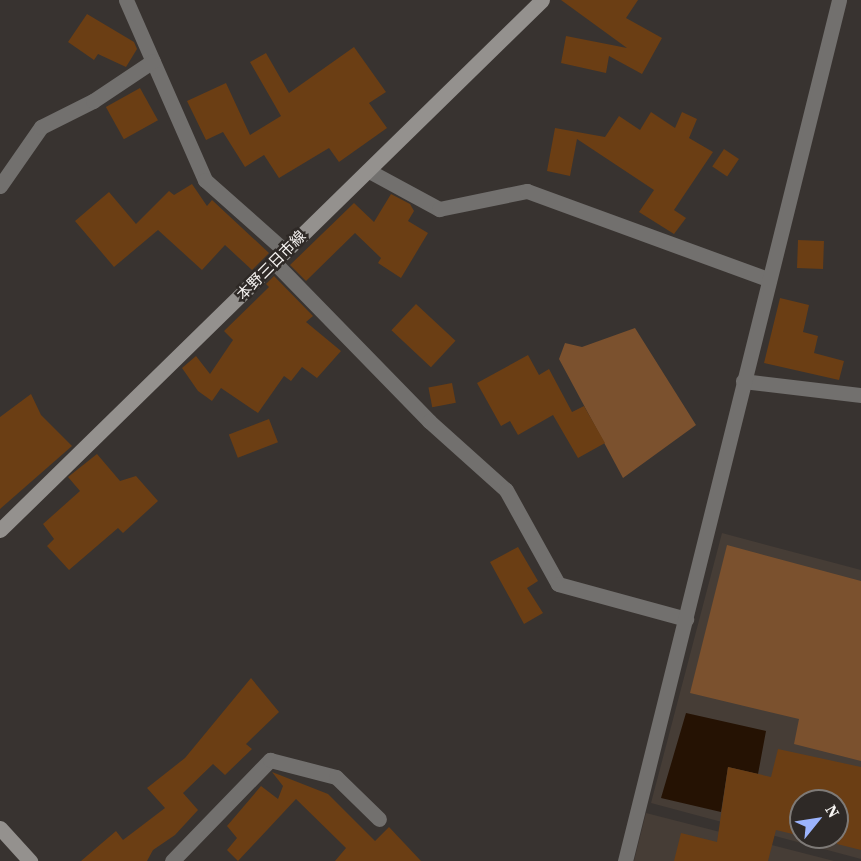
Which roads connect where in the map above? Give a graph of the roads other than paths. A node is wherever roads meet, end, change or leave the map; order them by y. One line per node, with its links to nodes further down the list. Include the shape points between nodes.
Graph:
1 (126, 0): 4 (street)
2 (542, 0): 5 (main road, 本野三日市線)
3 (839, 0): 8 (street)
4 (153, 61): 6 (street, via 93,101 41,127); 7 (street, via 205,180)
5 (369, 171): 7 (main road, 本野三日市線); 8 (street, via 439,209 527,191)
6 (0, 186)
7 (280, 257): 11 (main road, 本野三日市線); 12 (street, via 429,421 506,490 558,584)
8 (768, 279): 9 (street)
9 (742, 381): 10 (street); 12 (street)
10 (861, 395)
11 (0, 530)
12 (686, 620): 17 (street)
13 (379, 819): 16 (street, via 336,777 270,760)
14 (0, 828): 15 (main road)
15 (30, 861)
16 (172, 861)
17 (625, 861)

